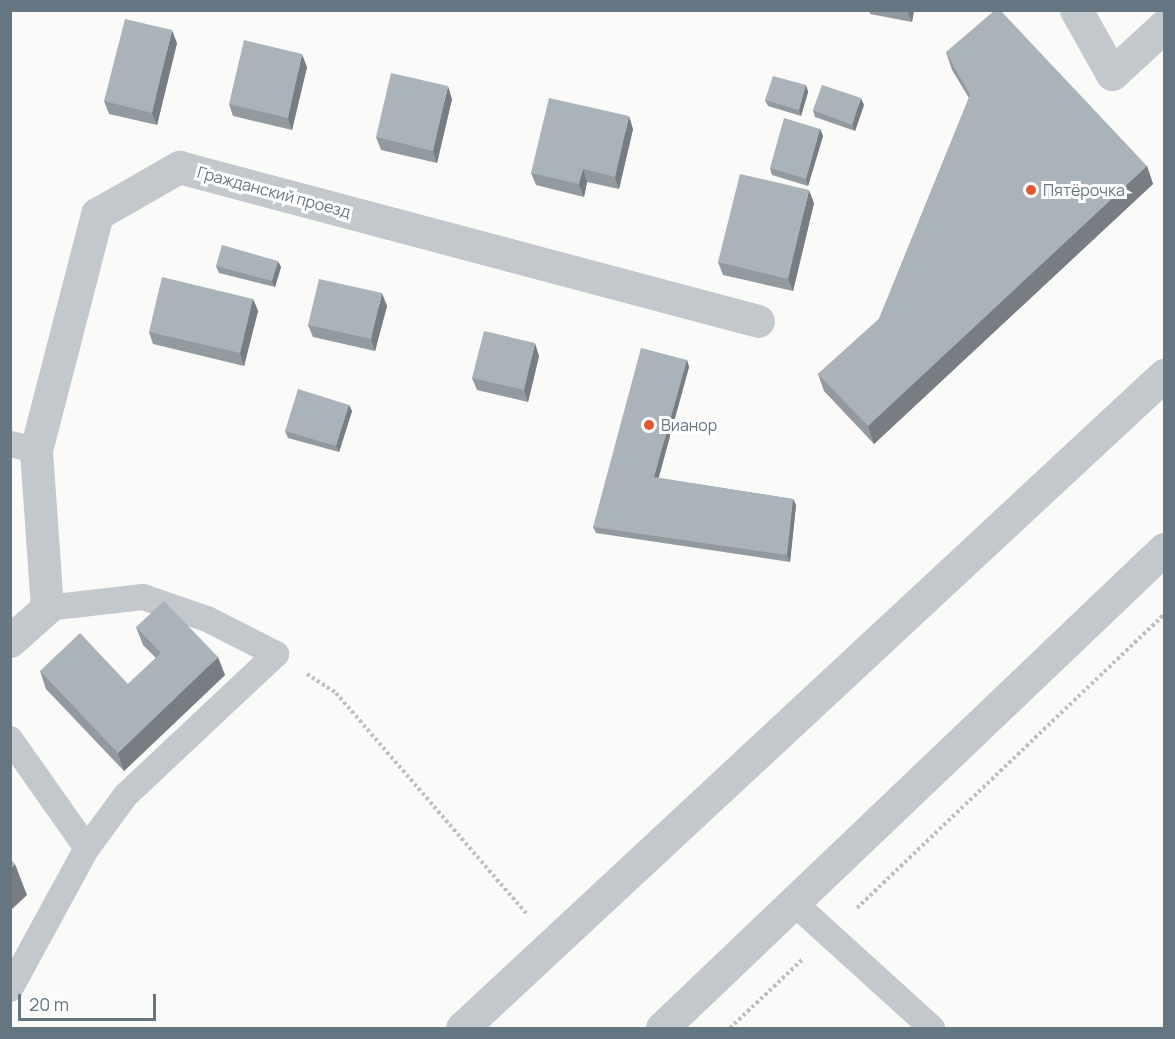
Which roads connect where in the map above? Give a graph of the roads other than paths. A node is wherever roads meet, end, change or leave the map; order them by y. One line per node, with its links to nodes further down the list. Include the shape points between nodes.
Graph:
1 (1076, 10): 2 (street, via 1112,74)
2 (1164, 26)
3 (758, 321): 5 (street, Гражданский проезд, via 179,167 97,214)
4 (1164, 375): 13 (street)
5 (23, 447): 7 (street, Гражданский проезд)
6 (1164, 549): 11 (street)
7 (47, 608): 8 (street); 10 (lane, via 143,597 207,619 276,654 126,795)
8 (10, 641)
9 (10, 739): 10 (lane)
10 (87, 848): 12 (lane)
11 (793, 902): 14 (street); 15 (lane)
12 (10, 989)
13 (462, 1029)
14 (662, 1029)
15 (932, 1029)

